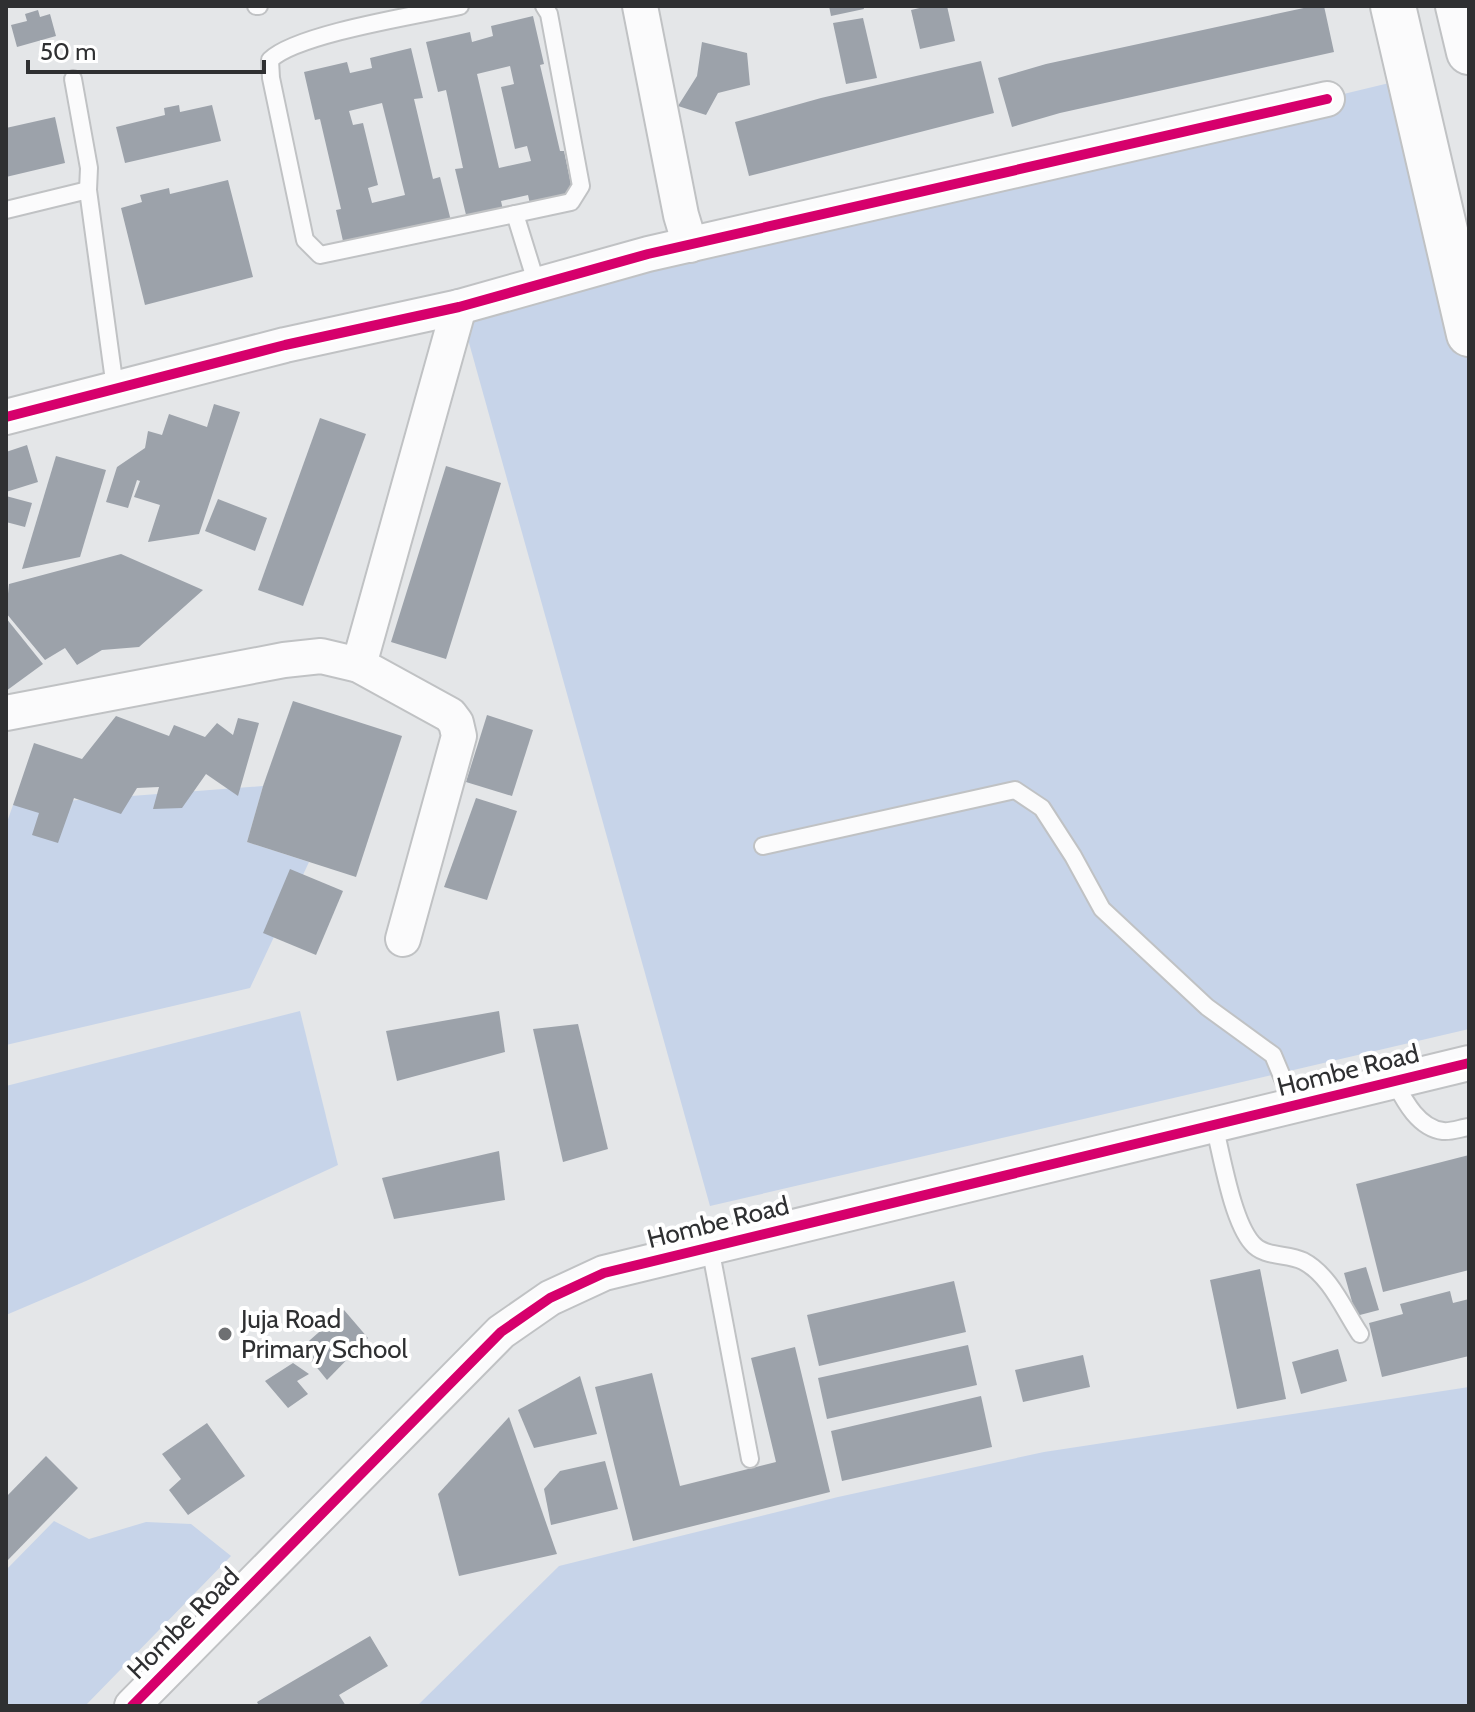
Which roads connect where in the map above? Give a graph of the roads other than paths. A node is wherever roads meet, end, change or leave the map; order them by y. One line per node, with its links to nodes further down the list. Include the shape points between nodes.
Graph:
1 (460, 6): 11 (lane, via 309,40 280,50 270,60 305,240 320,255)
2 (544, 6): 11 (lane, via 581,186 571,202)
3 (640, 6): 12 (street)
4 (1393, 6): 15 (main road)
5 (1458, 6): 6 (main road)
6 (1469, 52)
7 (73, 79): 9 (lane)
8 (1327, 99): 12 (street)
9 (88, 190): 10 (lane); 16 (lane)
10 (6, 210)
11 (515, 214): 13 (lane)
12 (690, 245): 13 (street)
13 (537, 285): 14 (street)
14 (459, 307): 16 (street); 18 (street)
15 (1469, 334)
16 (115, 388): 17 (street)
17 (6, 417)
18 (359, 665): 19 (street, via 321,656 284,660); 21 (street, via 450,715 459,736)
19 (6, 713)
20 (763, 846): 24 (lane, via 1015,790 1042,808 1102,909 1207,1007 1273,1055)
21 (403, 939)
22 (1469, 1063): 23 (street, Hombe Road)
23 (1394, 1081): 24 (street, Hombe Road); 26 (lane, via 1405,1102 1430,1126 1444,1131)
24 (1294, 1105): 25 (street, Hombe Road)
25 (1214, 1125): 27 (street, Hombe Road); 28 (lane, via 1237,1216 1249,1240 1267,1253 1300,1260 1320,1273)
26 (1469, 1127)
27 (710, 1247): 29 (lane); 30 (street, Hombe Road, via 604,1273 550,1298 501,1332)
28 (1360, 1334)
29 (750, 1459)
30 (132, 1706)

